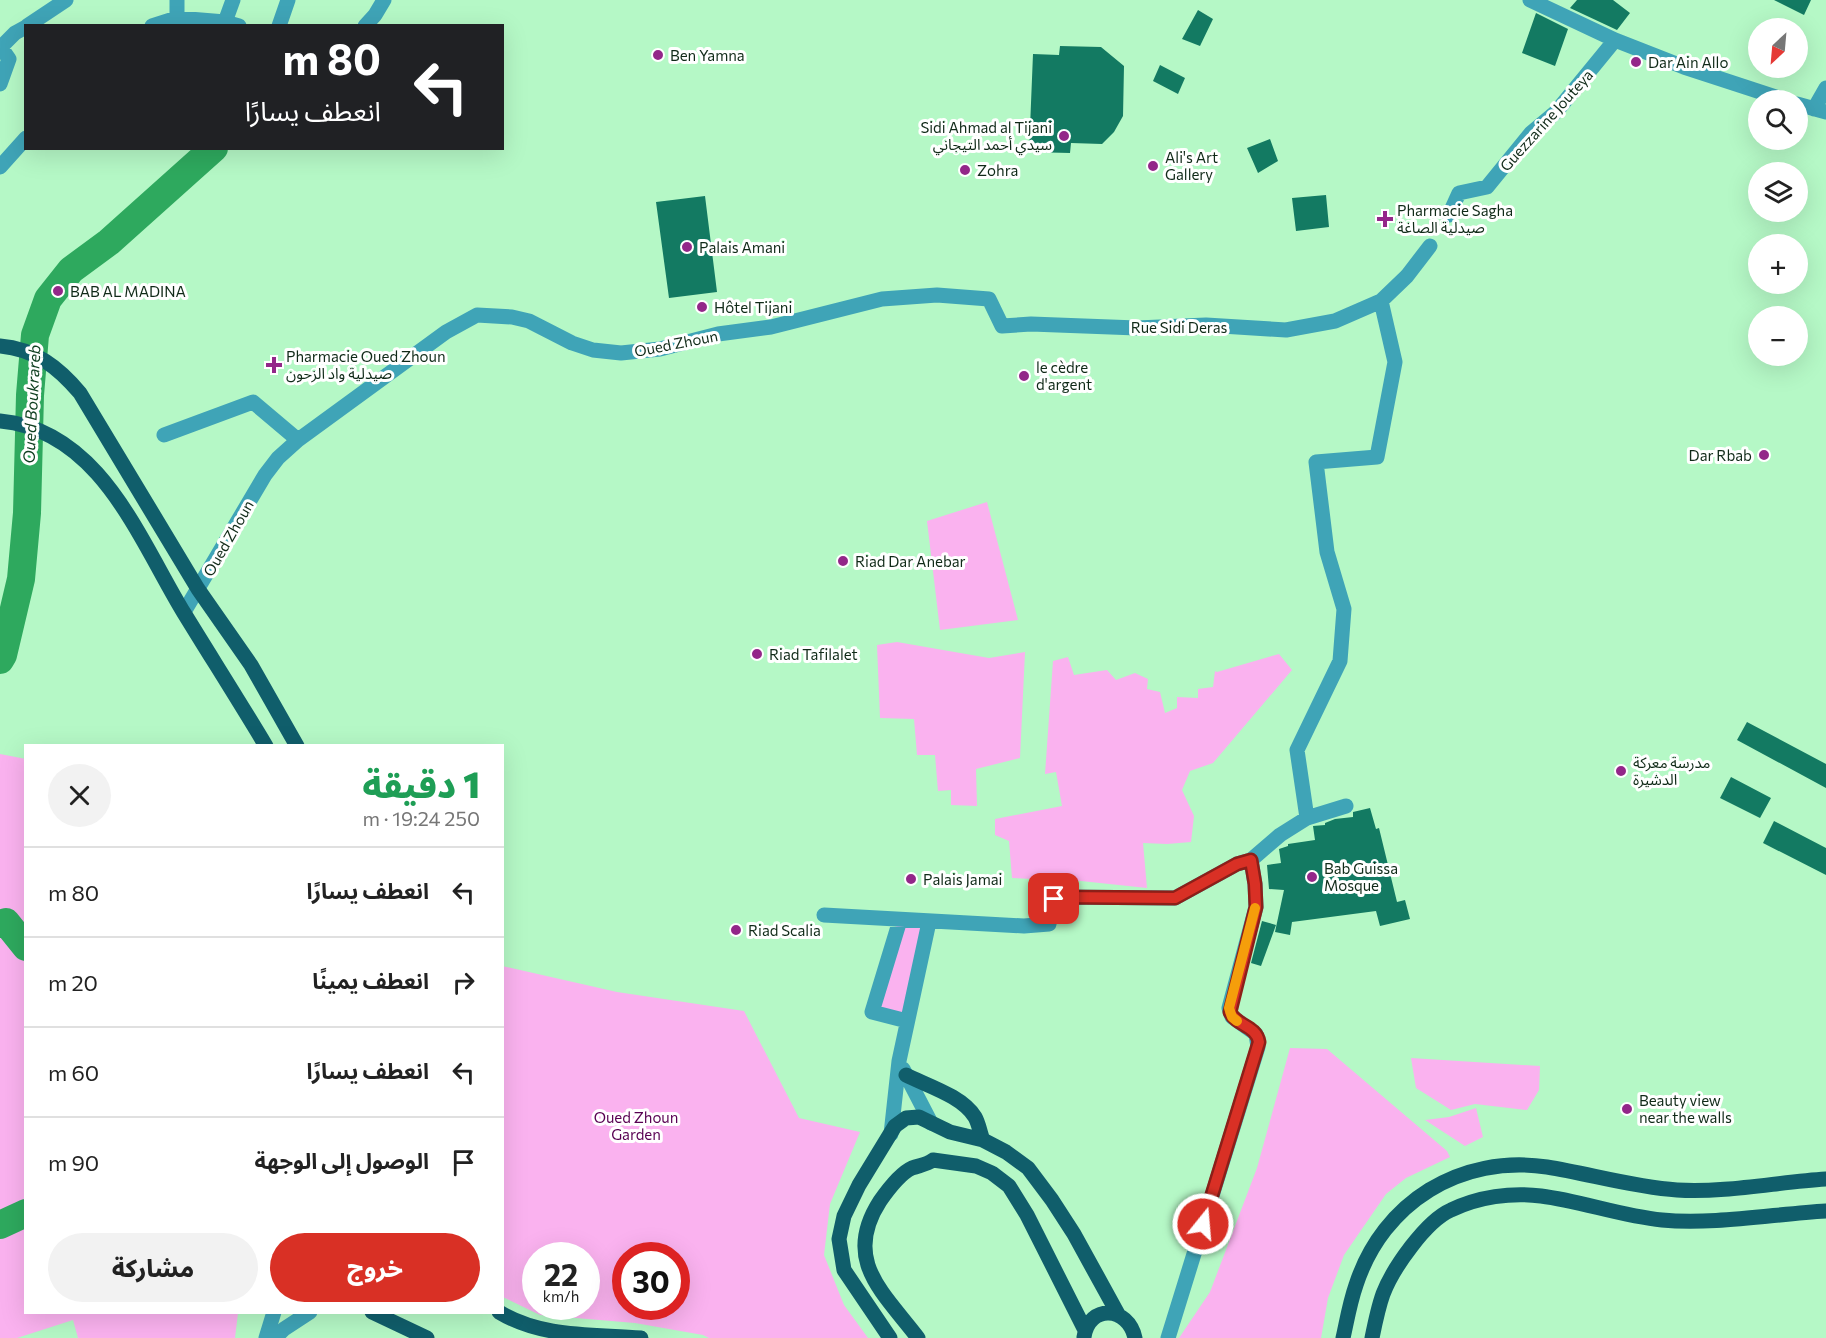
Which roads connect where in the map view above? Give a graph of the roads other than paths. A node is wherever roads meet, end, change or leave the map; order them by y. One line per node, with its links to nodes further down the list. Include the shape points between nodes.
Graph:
1 (49, 0): 8 (street)
2 (66, 0): 8 (street)
3 (177, 0): 9 (street)
4 (233, 0): 12 (street)
5 (288, 0): 13 (street)
6 (384, 0): 14 (street)
7 (1530, 0): 16 (street)
8 (42, 16): 10 (street)
9 (177, 18): 11 (street); 12 (street)
10 (29, 24)
11 (158, 24)
12 (230, 24)
13 (280, 24)
14 (367, 24)
15 (24, 28): 17 (street)
16 (1616, 40): 20 (street); 24 (street, Guezzarine Jouteya, via 1557,112 1531,133 1487,187 1459,193)
17 (1, 46): 18 (street, via 9,59)
18 (0, 84)
19 (1826, 88): 21 (street)
20 (1754, 90)
21 (1820, 110)
22 (24, 140): 23 (street)
23 (0, 167)
24 (1449, 215)
25 (1430, 246): 27 (street)
26 (989, 299): 27 (street, Rue Sidi Deras, via 1002,326 1206,325 1286,330 1335,321); 31 (street, Oued Zhoun, via 937,295 882,299 792,323 621,353 572,343 529,321 477,315 415,353)
27 (1381, 301): 37 (street, via 1395,362 1377,457 1316,462 1327,552 1344,609 1340,661 1297,750)
28 (0, 346): 32 (main road, via 42,358 74,386)
29 (0, 421): 33 (main road, via 46,432 82,459 118,499)
30 (164, 435): 31 (street, via 253,402)
31 (298, 440): 32 (street, Oued Zhoun, via 265,475)
32 (198, 589): 33 (street, Oued Zhoun); 35 (main road, via 251,665)
33 (184, 612): 34 (main road)
34 (265, 744)
35 (296, 744)
36 (1346, 806): 37 (street)
37 (1307, 818): 38 (street)
38 (1251, 860): 41 (street, via 1175,898 1057,897 1051,921 1046,925); 63 (street, via 1256,907 1230,1012 1256,1034 1258,1047)
39 (824, 915): 40 (street)
40 (900, 920): 41 (street); 42 (street, via 872,1011)
41 (929, 922): 42 (street)
42 (907, 1021): 43 (street)
43 (898, 1061): 44 (street); 46 (street)
44 (906, 1075): 45 (street); 47 (main road, via 967,1108 976,1119)
45 (933, 1125): 46 (main road, via 919,1117 906,1118); 47 (main road)
46 (890, 1136): 60 (main road, via 851,1201 839,1239 844,1270)
47 (982, 1140): 54 (main road, via 1013,1156 1036,1177 1074,1234)
48 (1826, 1179): 64 (main road, via 1678,1190 1520,1164 1465,1172 1416,1198 1385,1232 1356,1284)
49 (1826, 1211): 65 (main road, via 1680,1221 1542,1196 1478,1200 1440,1216 1414,1243 1383,1294)
50 (273, 1314): 56 (street)
51 (307, 1314): 57 (street)
52 (376, 1314): 58 (main road)
53 (503, 1314): 59 (main road, via 550,1332)
54 (1118, 1314): 55 (main road, via 1098,1315 1090,1321); 62 (main road, via 1132,1327)
55 (1085, 1334): 61 (main road, via 1028,1215 1009,1186 975,1166 933,1160 913,1168 888,1189 872,1215 864,1239 869,1272)
56 (266, 1338)
57 (275, 1338)
58 (427, 1338)
59 (641, 1338)
60 (890, 1338)
61 (918, 1338)
62 (1135, 1338)
63 (1168, 1338)
64 (1343, 1338)
65 (1372, 1338)

